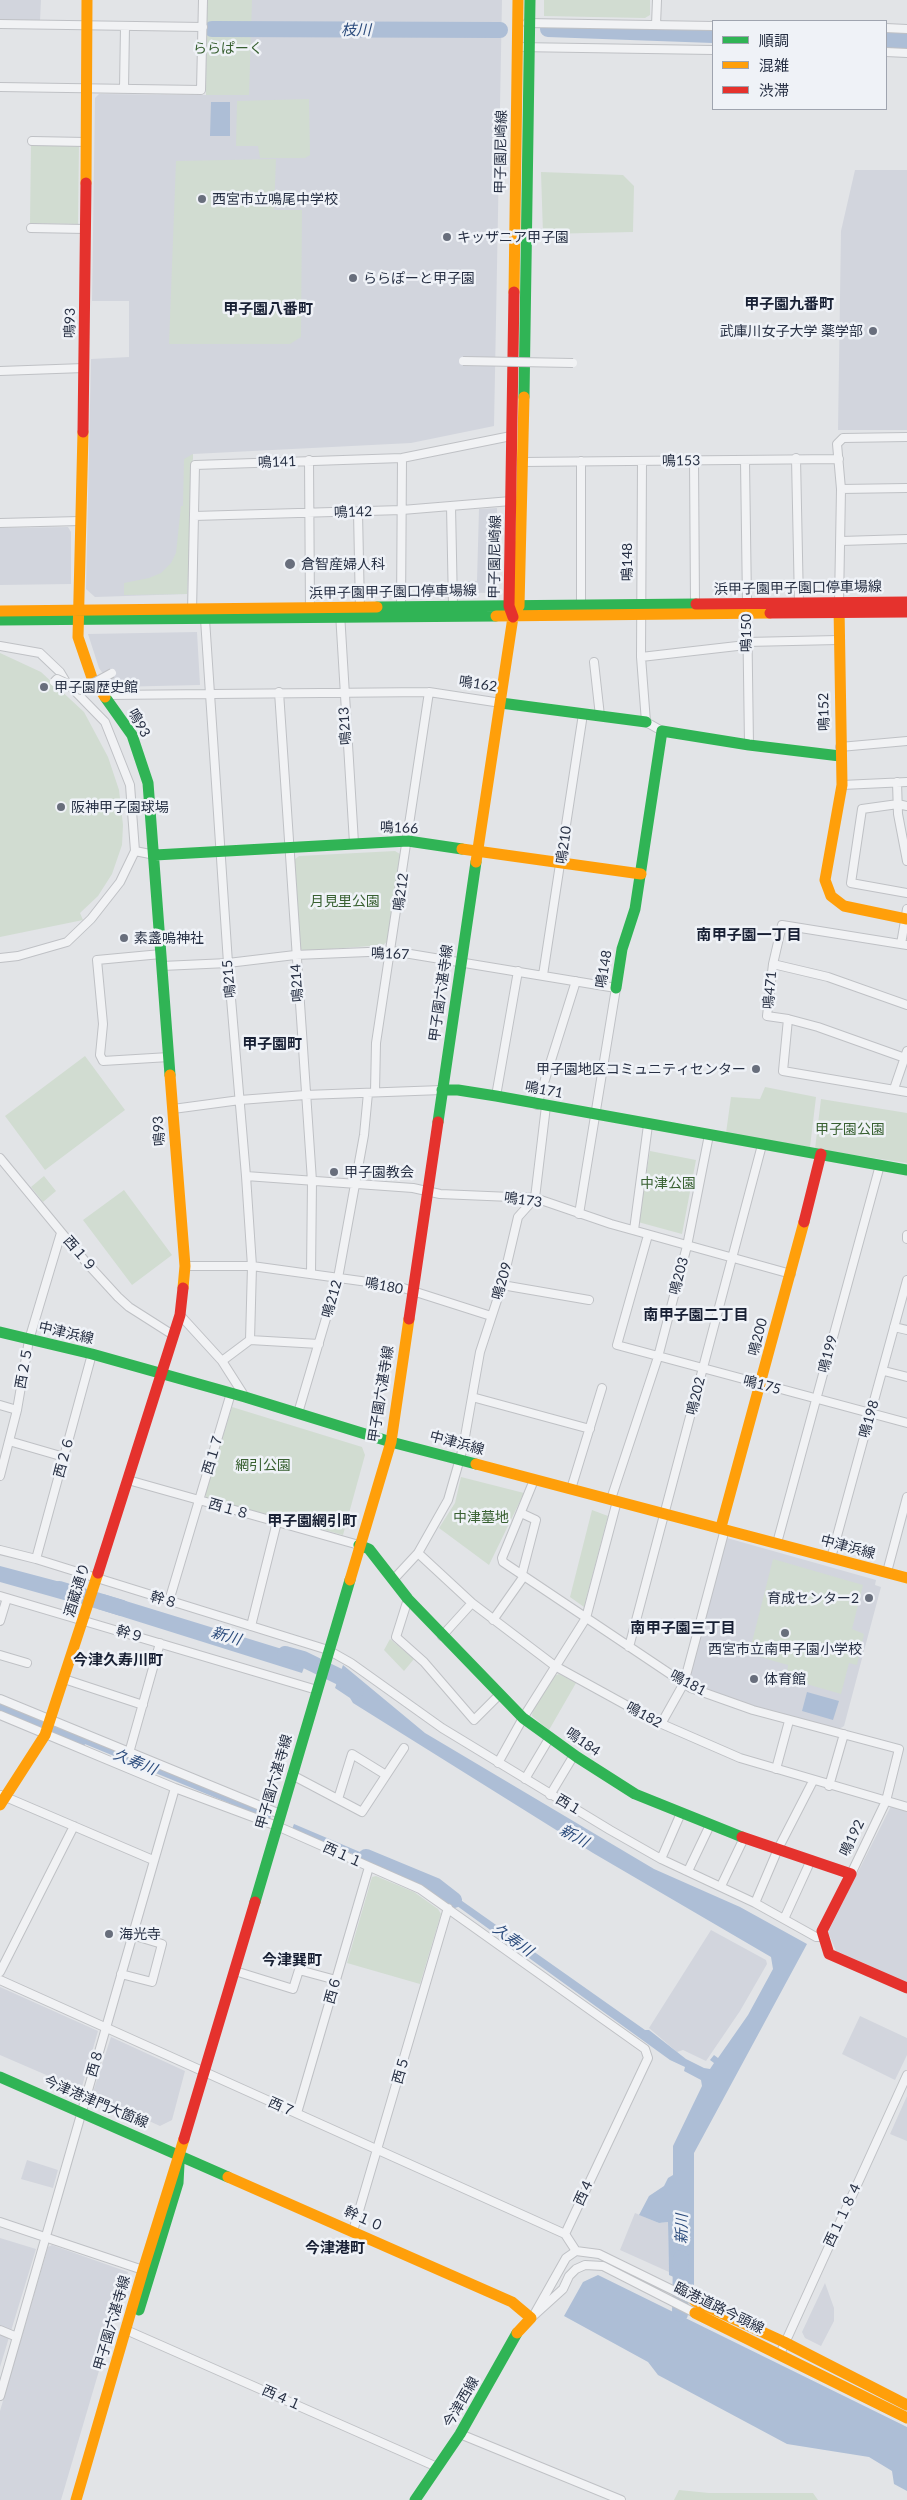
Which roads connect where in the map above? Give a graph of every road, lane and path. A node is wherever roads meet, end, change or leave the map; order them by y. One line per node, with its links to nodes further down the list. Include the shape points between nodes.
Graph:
1 (87, 0): 8 (street, 鳴93)
2 (203, 0): 12 (street)
3 (518, 0): 6 (street, 甲子園尼崎線)
4 (530, 0): 6 (street, 甲子園尼崎線)
5 (657, 0): 9 (street)
6 (523, 23): 9 (street); 15 (street, 甲子園尼崎線)
7 (0, 24): 8 (street)
8 (86, 25): 10 (street); 20 (street, 鳴93)
9 (656, 25): 11 (street)
10 (125, 26): 12 (street); 21 (street)
11 (712, 26)
12 (203, 27): 21 (street, via 201,90)
13 (887, 28): 14 (street)
14 (907, 28)
15 (523, 47): 16 (street); 30 (street, 甲子園尼崎線); 40 (street, 甲子園尼崎線)
16 (712, 50)
17 (887, 52): 18 (street)
18 (907, 52)
19 (0, 86): 20 (street)
20 (87, 89): 21 (street); 23 (street, 鳴93)
21 (124, 89)
22 (32, 140): 23 (street)
23 (86, 142): 25 (street, 鳴93)
24 (31, 228): 25 (street)
25 (86, 229): 28 (street, 鳴93)
26 (463, 361): 27 (street, bridge)
27 (572, 363)
28 (84, 368): 29 (street); 49 (street, 鳴93)
29 (0, 371)
30 (511, 436): 32 (street, 鳴141); 43 (street, 甲子園尼崎線)
31 (907, 437): 34 (street, 鳴152, via 843,438 837,444)
32 (402, 458): 35 (street, 鳴141); 45 (street)
33 (796, 458): 34 (street, 鳴153); 39 (street, 鳴153); 55 (street)
34 (839, 459): 42 (street, 鳴152)
35 (309, 460): 47 (street); 48 (street, 鳴141, via 195,465)
36 (694, 460): 38 (street, 鳴153); 39 (street, 鳴153); 54 (street)
37 (580, 461): 38 (street, 鳴153); 40 (street, 鳴153); 60 (street)
38 (642, 461): 61 (street, 鳴148)
39 (745, 461): 59 (street, 鳴150)
40 (523, 462): 58 (street, 甲子園尼崎線)
41 (907, 488): 42 (street)
42 (840, 489): 52 (street, 鳴152)
43 (511, 501): 44 (street, 鳴142); 58 (street, 甲子園尼崎線)
44 (451, 506): 45 (street, 鳴142); 56 (street)
45 (402, 510): 46 (street, 鳴142); 63 (street)
46 (358, 512): 47 (street, 鳴142); 65 (street)
47 (309, 514): 48 (street, 鳴142); 67 (street)
48 (194, 516): 68 (street, 鳴141)
49 (80, 521): 50 (street); 69 (street, 鳴93)
50 (0, 522)
51 (907, 539): 52 (street)
52 (841, 541): 57 (street, 鳴152)
53 (907, 602): 57 (street, 浜甲子園甲子園口停車場線)
54 (695, 604): 59 (street, 浜甲子園甲子園口停車場線); 61 (street, 浜甲子園甲子園口停車場線)
55 (799, 604): 57 (street, 浜甲子園甲子園口停車場線); 59 (street, 浜甲子園甲子園口停車場線)
56 (453, 606): 58 (street, 浜甲子園甲子園口停車場線); 63 (street, 浜甲子園甲子園口停車場線)
57 (839, 608): 59 (street, 浜甲子園甲子園口停車場線); 66 (street, 浜甲子園甲子園口停車場線); 72 (street, 鳴152)
58 (514, 609): 60 (street, 浜甲子園甲子園口停車場線); 63 (street, 浜甲子園甲子園口停車場線); 84 (street, 甲子園六湛寺線)
59 (746, 609): 61 (street, 浜甲子園甲子園口停車場線); 73 (street, 鳴150)
60 (581, 610): 61 (street, 浜甲子園甲子園口停車場線)
61 (641, 610): 75 (street, 鳴148)
62 (0, 611): 69 (street, 浜甲子園甲子園口停車場線)
63 (401, 611): 65 (street, 浜甲子園甲子園口停車場線)
64 (340, 612): 65 (street, 浜甲子園甲子園口停車場線); 67 (street, 浜甲子園甲子園口停車場線); 80 (street, 鳴213)
65 (360, 612)
66 (907, 612)
67 (310, 613): 68 (street, 浜甲子園甲子園口停車場線); 70 (street, 浜甲子園甲子園口停車場線)
68 (192, 614): 69 (street, 浜甲子園甲子園口停車場線); 70 (street, 浜甲子園甲子園口停車場線)
69 (79, 615): 71 (street, 浜甲子園甲子園口停車場線); 83 (street, 鳴93, via 78,637 85,660 92,678)
70 (204, 619): 82 (street, 鳴215)
71 (0, 620)
72 (838, 640): 73 (street); 91 (street, 鳴152)
73 (746, 643): 75 (street); 90 (street, 鳴150)
74 (0, 646): 100 (street, via 40,653 105,722 130,785)
75 (641, 657): 87 (street, 鳴148)
76 (594, 662): 86 (street)
77 (112, 673): 78 (street, bridge, via 81,690 57,679)
78 (54, 682)
79 (279, 692): 80 (street, 鳴162); 82 (street, 鳴162); 99 (street, 鳴214)
80 (343, 692): 81 (street, 鳴162); 98 (street, 鳴213)
81 (429, 692): 84 (street, 鳴162); 97 (street, 鳴212)
82 (209, 693): 83 (street, 鳴162); 101 (street, 鳴215)
83 (105, 696): 103 (street, 鳴93, via 132,735 148,783)
84 (501, 703): 85 (street, 鳴162); 102 (street, 甲子園六湛寺線)
85 (583, 714): 86 (street, 鳴162); 105 (street, 鳴210)
86 (600, 716): 87 (street, 鳴162)
87 (646, 722): 88 (street, 鳴162)
88 (662, 731): 90 (street, 鳴162); 106 (street, 鳴148)
89 (907, 741): 91 (street)
90 (749, 745): 91 (street, 鳴162)
91 (840, 751): 94 (street, 鳴152)
92 (897, 782): 93 (street); 94 (street); 95 (street)
93 (907, 782)
94 (842, 785): 108 (street, 鳴152, via 825,880 829,893 844,906)
95 (898, 804): 96 (street); 104 (street); 107 (street, via 862,810 851,883)
96 (907, 806)
97 (408, 841): 98 (street, 鳴166); 102 (street, 鳴166); 110 (street, 鳴212)
98 (354, 843): 99 (street, 鳴166)
99 (289, 846): 101 (street, 鳴166); 112 (street, 鳴214)
100 (135, 851): 103 (street); 113 (street, via 120,882 91,919 67,942)
101 (220, 852): 103 (street, 鳴166); 115 (street, 鳴215)
102 (477, 852): 105 (street, 鳴166); 114 (street, 甲子園六湛寺線)
103 (155, 855): 111 (street, 鳴93)
104 (907, 861)
105 (561, 863): 106 (street, 鳴166); 119 (street, 鳴210)
106 (641, 874): 121 (street, 鳴148)
107 (907, 893)
108 (906, 916): 109 (street)
109 (904, 944): 116 (street, 鳴471, via 782,924)
110 (392, 951): 112 (street, 鳴167); 114 (street, 鳴167); 128 (street, 鳴212, via 376,1043)
111 (161, 954): 117 (street, 鳴93); 125 (street, via 97,960 103,1024 100,1055 103,1061)
112 (295, 955): 115 (street, 鳴167); 130 (street, 鳴214)
113 (0, 958)
114 (461, 961): 118 (street, 鳴167); 127 (street, 甲子園六湛寺線)
115 (228, 963): 117 (street, 鳴167); 132 (street, 鳴215)
116 (773, 964): 122 (street, via 828,978); 123 (street, 鳴471, via 767,1016)
117 (162, 966): 125 (street, 鳴93)
118 (518, 971): 119 (street, 鳴167); 131 (street)
119 (543, 975): 120 (street, 鳴167)
120 (576, 981): 121 (street, 鳴167); 133 (street)
121 (616, 988): 135 (street, 鳴148)
122 (907, 1005)
123 (788, 1019): 124 (street); 126 (street, 鳴471, via 783,1071)
124 (906, 1055): 126 (street)
125 (170, 1058): 134 (street, 鳴93)
126 (894, 1089): 129 (street, 鳴471)
127 (442, 1090): 128 (street, 鳴171); 131 (street, 鳴171); 146 (street, 甲子園六湛寺線)
128 (372, 1092): 130 (street, 鳴171); 145 (street, 鳴212)
129 (907, 1092)
130 (305, 1095): 132 (street, 鳴171); 144 (street, 鳴214)
131 (496, 1096): 133 (street, 鳴171)
132 (240, 1100): 134 (street, 鳴171); 143 (street, 鳴215)
133 (541, 1106): 135 (street, 鳴171); 147 (street)
134 (173, 1109): 154 (street, 鳴93)
135 (596, 1115): 136 (street, 鳴171); 148 (street, 鳴148)
136 (648, 1125): 137 (street, 鳴171); 149 (street)
137 (708, 1135): 138 (street, 鳴171); 152 (street, 鳴203)
138 (762, 1144): 139 (street, 鳴171); 153 (street, 鳴202)
139 (821, 1154): 141 (street, 鳴171); 157 (street, 鳴200)
140 (0, 1158): 150 (street, 西１９)
141 (880, 1165): 142 (street, 鳴171); 185 (street, 鳴199)
142 (907, 1170)
143 (246, 1176): 144 (street, 鳴173); 155 (street, 鳴215)
144 (312, 1181): 145 (street, 鳴173); 156 (street, 鳴214)
145 (355, 1185): 146 (street, 鳴173, via 412,1188); 158 (street, 鳴212)
146 (426, 1192): 147 (street, 鳴173); 161 (street, 甲子園六湛寺線)
147 (535, 1198): 148 (street, 鳴173); 160 (street, 鳴209, via 518,1217)
148 (579, 1214): 149 (street, 鳴173)
149 (634, 1230): 151 (street, 鳴173)
150 (61, 1233): 169 (street, 西１９, via 129,1307); 170 (street, 西２５)
151 (648, 1235): 152 (street, 鳴173); 174 (street, 鳴175, via 617,1345)
152 (687, 1246): 153 (street, 鳴173); 174 (street, 鳴203)
153 (731, 1257): 157 (street, 鳴173); 176 (street, 鳴202)
154 (185, 1266): 155 (street, 鳴180); 164 (street, 鳴93)
155 (252, 1266): 156 (street, 鳴180); 171 (street, 鳴215)
156 (311, 1274): 158 (street, 鳴180)
157 (791, 1274): 180 (street, 鳴200)
158 (338, 1278): 161 (street, 鳴180, via 397,1286); 172 (street, 鳴212)
159 (907, 1280): 162 (street, 鳴198)
160 (502, 1284): 163 (street); 165 (street, 鳴209)
161 (411, 1292): 165 (street, 鳴180); 193 (street, 甲子園六湛寺線)
162 (906, 1292): 166 (street, 鳴198)
163 (589, 1300)
164 (180, 1315): 169 (street, 鳴93); 175 (street)
165 (491, 1316): 184 (street, 鳴209)
166 (894, 1327): 167 (street); 177 (street, 鳴198)
167 (907, 1330)
168 (0, 1332): 170 (street, 中津浜線)
169 (173, 1335): 178 (street, 鳴93)
170 (29, 1340): 173 (street, 中津浜線); 187 (street, 西２５)
171 (250, 1340): 172 (street); 175 (street)
172 (319, 1344): 188 (street, 鳴212)
173 (92, 1354): 178 (street, 中津浜線); 194 (street, 西２６)
174 (658, 1357): 176 (street, 鳴175); 202 (street, 鳴203)
175 (222, 1361): 183 (street)
176 (702, 1369): 180 (street, 鳴175); 204 (street, 鳴202)
177 (884, 1371): 179 (street); 189 (street, 鳴198)
178 (162, 1375): 182 (street, 中津浜線); 197 (street, 酒蔵通り)
179 (907, 1377)
180 (760, 1385): 185 (street, 鳴175); 206 (street, 鳴200)
181 (602, 1388): 191 (street)
182 (231, 1393): 183 (street, 中津浜線); 201 (street, 西１７)
183 (245, 1397): 188 (street, 中津浜線)
184 (472, 1397): 191 (street); 195 (street, 鳴209)
185 (816, 1399): 189 (street, 鳴175); 207 (street, 鳴199)
186 (0, 1405): 187 (street)
187 (17, 1410): 192 (street, 西２５)
188 (298, 1413): 193 (street, 中津浜線)
189 (870, 1414): 190 (street, 鳴175); 211 (street, 鳴198)
190 (907, 1423)
191 (590, 1429): 199 (street)
192 (9, 1441): 194 (street); 196 (street, 西２５)
193 (390, 1442): 195 (street, 中津浜線); 208 (street, 甲子園六湛寺線)
194 (64, 1457): 212 (street, 西２６)
195 (461, 1459): 198 (street, 中津浜線); 210 (street, 鳴209, via 448,1500)
196 (0, 1476)
197 (128, 1480): 201 (street, 西１８); 217 (street, 酒蔵通り)
198 (534, 1480): 199 (street, 中津浜線); 203 (street)
199 (571, 1489): 202 (street, 中津浜線)
200 (907, 1497): 213 (street)
201 (199, 1500): 205 (street, 西１８); 220 (street, 西１７)
202 (614, 1500): 204 (street, 中津浜線); 223 (street, 鳴203)
203 (520, 1513): 214 (street, via 536,1520); 214 (street, 鳴181, via 502,1558)
204 (666, 1513): 206 (street, 中津浜線); 229 (street, 鳴202)
205 (278, 1522): 208 (street, 西１８); 226 (street)
206 (723, 1528): 207 (street, 中津浜線); 235 (street)
207 (777, 1543): 211 (street, 中津浜線)
208 (359, 1545): 216 (street, 鳴184, via 369,1549); 230 (street, 甲子園六湛寺線)
209 (0, 1550): 212 (street, 幹８)
210 (418, 1553): 216 (street, 鳴209); 221 (street, 鳴182)
211 (831, 1558): 213 (street, 中津浜線)
212 (36, 1559): 217 (street, 幹８)
213 (887, 1572): 215 (street, 中津浜線)
214 (523, 1575): 223 (street, 鳴181); 224 (street)
215 (907, 1578)
216 (393, 1580): 219 (street, 鳴184)
217 (95, 1582): 220 (street, 幹８); 222 (street, 酒蔵通り)
218 (4, 1597): 222 (street, 幹９); 225 (street)
219 (408, 1599): 227 (street, 鳴184); 237 (street, via 396,1637 424,1662 474,1720)
220 (169, 1601): 226 (street, 幹８)
221 (472, 1603): 224 (street, 鳴182); 227 (street)
222 (85, 1615): 228 (street, 幹９); 234 (street, 酒蔵通り)
223 (586, 1618): 229 (street, 鳴181); 233 (street, 鳴203)
224 (493, 1620): 233 (street, 鳴182)
225 (0, 1621)
226 (251, 1626): 230 (street, 幹８)
227 (442, 1636): 237 (street, 鳴184)
228 (160, 1643): 236 (street, 幹９); 239 (street)
229 (629, 1647): 235 (street, 鳴181)
230 (327, 1654): 236 (street, 甲子園六湛寺線); 251 (street, 西１, via 351,1663 442,1728)
231 (0, 1655): 232 (street)
232 (27, 1663)
233 (555, 1666): 241 (street, 鳴203); 243 (street, 鳴182)
234 (64, 1678): 239 (street); 244 (street, 酒蔵通り)
235 (684, 1683): 242 (street, 鳴181); 243 (street)
236 (318, 1686): 253 (street, 甲子園六湛寺線)
237 (499, 1695): 241 (street, 鳴184)
238 (0, 1699): 244 (street)
239 (142, 1705): 249 (street)
240 (0, 1715): 244 (street, 西１１)
241 (523, 1718): 246 (street, 鳴184); 251 (street, 鳴203)
242 (789, 1721): 245 (street, 鳴181); 252 (street)
243 (660, 1724): 252 (street, 鳴182, via 740,1758)
244 (47, 1727): 249 (street); 258 (street, 西１１); 260 (street, 酒蔵通り)
245 (844, 1734): 248 (street, 鳴181); 257 (street)
246 (550, 1737): 250 (street, 鳴184); 255 (street)
247 (404, 1748): 254 (street)
248 (899, 1749): 262 (street, 鳴192)
249 (129, 1753): 265 (street)
250 (574, 1755): 259 (street); 264 (street, 鳴184, via 635,1794)
251 (498, 1762): 255 (street, 西１)
252 (776, 1769): 256 (street, 鳴182)
253 (292, 1775): 261 (street); 265 (street, 甲子園六湛寺線)
254 (386, 1775): 261 (street, via 362,1812); 261 (street, via 352,1754)
255 (525, 1779): 259 (street, 西１)
256 (813, 1780): 257 (street, 鳴182); 270 (street)
257 (830, 1786): 262 (street, 鳴182)
258 (175, 1788): 268 (street, 西１１); 272 (street, 西８)
259 (550, 1795): 271 (street, 西１)
260 (2, 1799): 267 (street)
261 (338, 1799)
262 (886, 1801): 263 (street, 鳴182); 276 (street, 鳴192)
263 (907, 1807)
264 (681, 1813): 266 (street, 鳴184); 271 (street)
265 (280, 1814): 268 (street, 甲子園六湛寺線)
266 (710, 1825): 269 (street, 鳴184); 275 (street)
267 (74, 1826): 272 (street); 284 (street)
268 (277, 1826): 274 (street, 西１１); 283 (street, 甲子園六湛寺線)
269 (744, 1838): 270 (street, 鳴184); 277 (street)
270 (778, 1849): 273 (street, 鳴184); 278 (street)
271 (662, 1858): 275 (street, 西１)
272 (153, 1860): 281 (street, 西８)
273 (811, 1860): 276 (street, 鳴184); 280 (street)
274 (369, 1867): 279 (street, 西１１, via 420,1889); 287 (street, 西６)
275 (688, 1870): 277 (street, 西１)
276 (851, 1874): 282 (street, 鳴192, via 822,1931)
277 (720, 1886): 278 (street, 西１)
278 (755, 1903): 280 (street, 西１)
279 (448, 1908): 290 (street, 西１１, via 645,2049); 296 (street, 西５)
280 (784, 1919): 282 (street, 西１, via 816,1937)
281 (132, 1935): 285 (street, 西８); 285 (street, via 162,1944 152,1982)
282 (823, 1937): 288 (street, via 829,1954)
283 (234, 1971): 287 (street, via 293,1989 299,1970); 291 (street, 甲子園六湛寺線)
284 (0, 1972)
285 (121, 1974): 289 (street, 西８)
286 (0, 1980): 289 (street, 西７)
287 (336, 1980): 295 (street, 西６)
288 (907, 1988)
289 (105, 2028): 291 (street, 西７); 294 (street, 西８)
290 (648, 2058): 300 (street, 西４)
291 (205, 2073): 295 (street, 西７); 297 (street, 甲子園六湛寺線)
292 (907, 2075): 310 (street, 西１１８４)
293 (0, 2077): 294 (street, 今津港津門大箇線)
294 (81, 2113): 297 (street, 今津港津門大箇線); 301 (street, 西８)
295 (297, 2113): 296 (street, 西７)
296 (378, 2149): 299 (street, 西５); 300 (street, 西７)
297 (180, 2155): 299 (street, 幹１０); 303 (street, 甲子園六湛寺線); 308 (street, 甲子園六湛寺線, via 178,2183)
298 (0, 2222): 301 (street)
299 (353, 2231): 306 (street, 幹１０, via 512,2302)
300 (564, 2234): 302 (street)
301 (46, 2236): 303 (street); 309 (street, 西８)
302 (576, 2251): 304 (street, 臨港道路今頭線, via 599,2254); 306 (street, via 566,2258)
303 (143, 2270): 308 (street, 甲子園六湛寺線)
304 (695, 2301): 310 (street, 臨港道路今頭線)
305 (695, 2313): 306 (street, 臨港道路今頭線, via 603,2266 585,2265 576,2269 563,2289); 311 (street, 臨港道路今頭線)
306 (531, 2318): 315 (street, 今津西線, via 516,2334)
307 (0, 2330): 309 (street)
308 (129, 2331): 316 (street, 西４１); 317 (street, 甲子園六湛寺線); 318 (street, 甲子園六湛寺線)
309 (17, 2336): 312 (street, 西８)
310 (784, 2342): 311 (street, 西１１８４); 313 (street, 臨港道路今頭線)
311 (780, 2354): 314 (street, 臨港道路今頭線)
312 (0, 2396)
313 (907, 2405)
314 (907, 2418)
315 (460, 2434): 316 (street, 今津西線); 320 (street)
316 (437, 2467): 319 (street, 今津西線)
317 (76, 2500)
318 (84, 2500)
319 (415, 2500)
320 (621, 2500)

